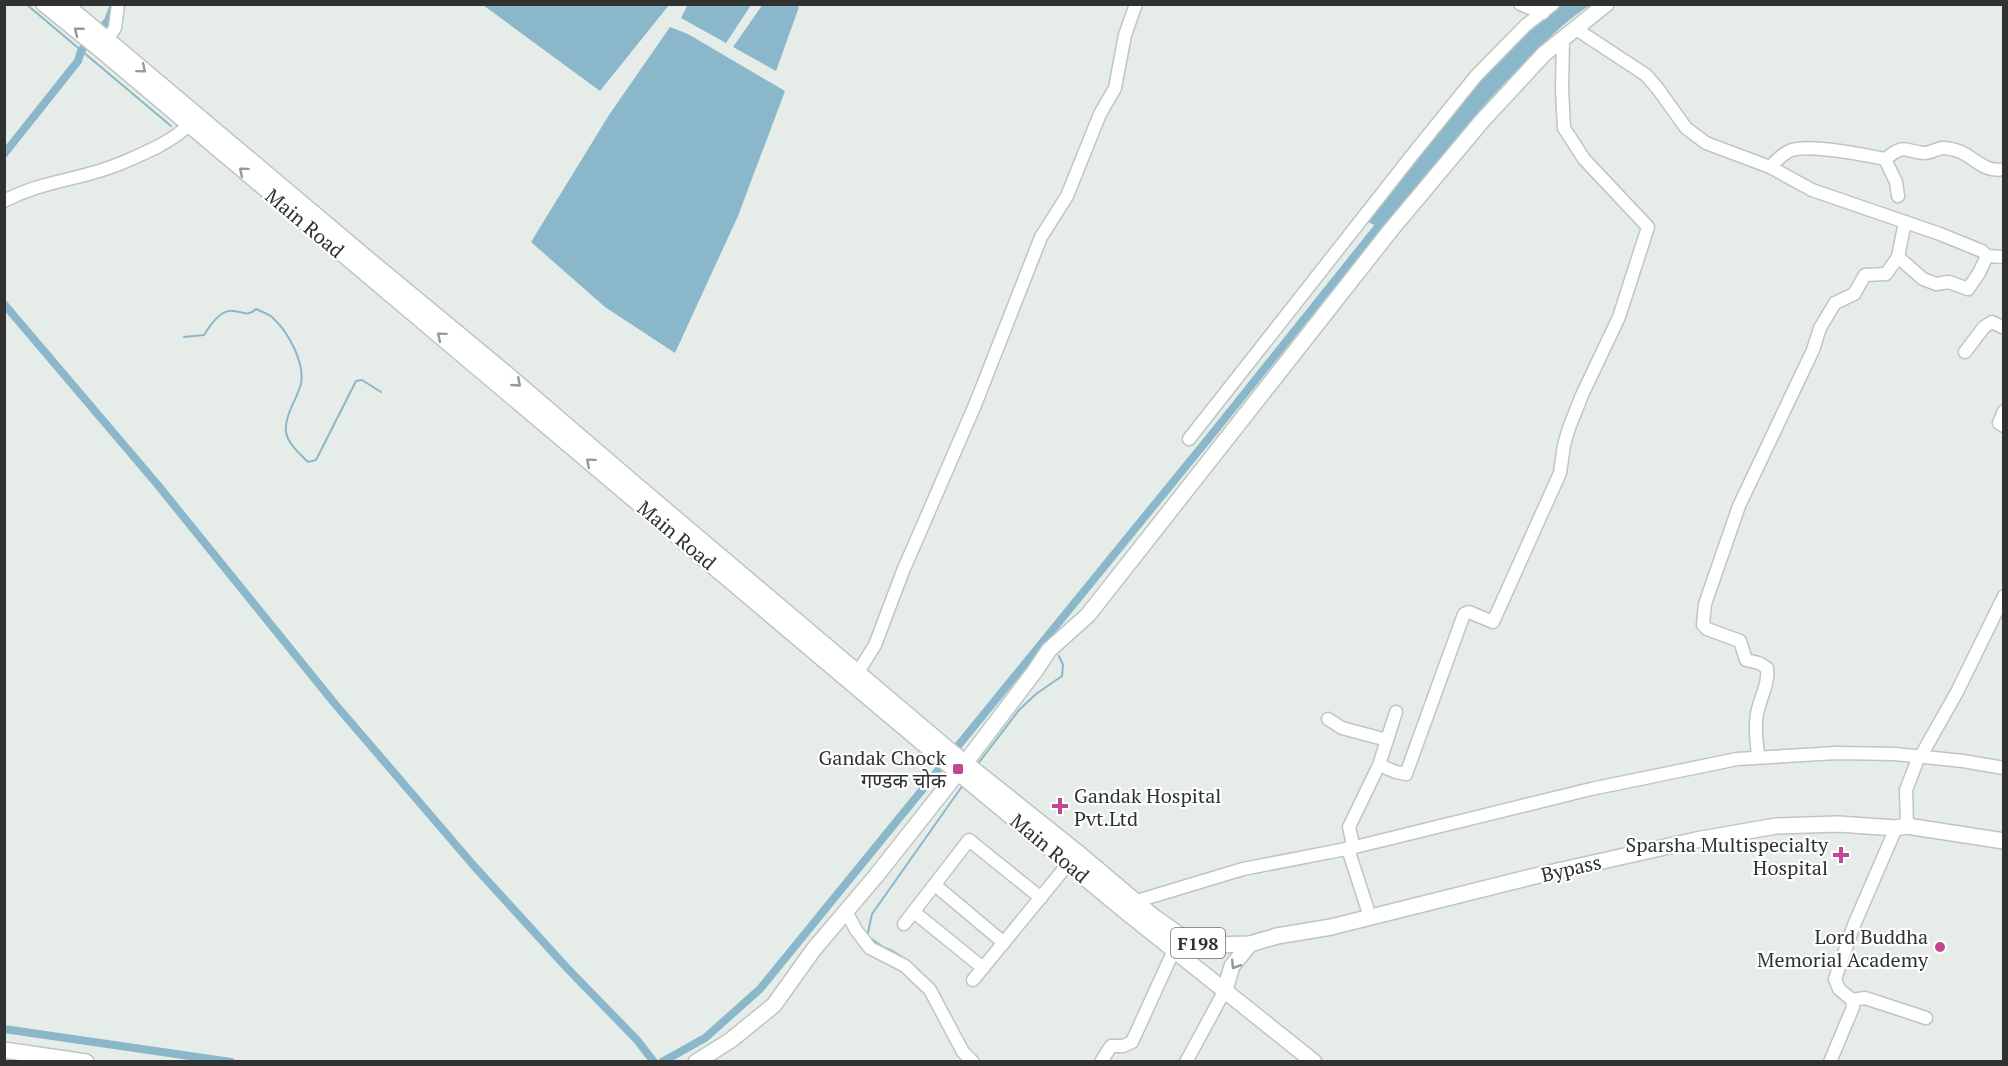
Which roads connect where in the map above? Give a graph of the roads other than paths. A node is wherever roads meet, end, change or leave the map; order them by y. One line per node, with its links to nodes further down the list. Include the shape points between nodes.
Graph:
1 (44, 4): 11 (main road, Main Road, one-way to 1)
2 (65, 4): 10 (main road, Main Road)
3 (118, 4): 10 (street, via 115,28)
4 (1136, 4): 28 (street, via 1125,35 1115,88 1100,114 1067,195 1041,237 875,645)
5 (1520, 4): 7 (street)
6 (1606, 4): 8 (main road)
7 (1548, 9): 26 (street, via 1526,25 1476,76)
8 (1576, 29): 9 (main road); 13 (street, via 1646,75 1686,128 1706,143)
9 (1563, 39): 35 (main road, via 1474,130 1390,231 1088,615 1049,650); 36 (street, via 1564,128 1584,159 1648,227 1619,317 1569,428 1560,473 1493,622 1470,612 1464,614 1406,774)
10 (108, 40): 11 (main road, Main Road, one-way to 11)
11 (192, 120): 16 (street, via 175,137 137,157 93,173 43,184); 23 (main road, Main Road)
12 (1885, 159): 13 (street, via 1807,148 1791,150); 14 (street, via 1905,148 1925,153 1941,148 1960,152 1996,171); 15 (street)
13 (1770, 166): 17 (street, via 1812,190)
14 (2004, 169)
15 (1898, 196)
16 (4, 201)
17 (1905, 222): 18 (street); 19 (street)
18 (1987, 256): 19 (street, via 1968,289 1923,279); 20 (street)
19 (1898, 257): 33 (street, via 1886,274 1865,275 1854,294 1835,303 1820,328 1739,506 1705,604 1703,625 1740,641 1746,660 1767,668 1768,678 1757,714)
20 (2004, 258)
21 (2004, 328): 22 (street, via 1992,322)
22 (1965, 352)
23 (483, 363): 28 (main road, Main Road, one-way to 28); 32 (main road, Main Road, one-way to 23)
24 (2004, 411): 25 (street, via 1999,423)
25 (2004, 426)
26 (1189, 439)
27 (2004, 596): 34 (street, via 1957,692)
28 (858, 672): 32 (main road, Main Road)
29 (1396, 712): 31 (street)
30 (1328, 718): 31 (street, via 1342,728)
31 (1387, 740): 36 (street)
32 (944, 752): 35 (main road, Main Road)
33 (1758, 756): 34 (street); 40 (street, via 1591,789)
34 (1919, 756): 37 (street); 38 (street, via 1906,790)
35 (961, 765): 41 (main road, Main Road); 45 (main road)
36 (1379, 765): 40 (street, via 1349,827)
37 (2004, 768)
38 (1901, 827): 39 (main road, Bypass / F198); 48 (main road, Bypass / F198, via 1776,826 1696,840); 56 (street, via 1854,925 1835,979 1839,989)
39 (2004, 841)
40 (1351, 848): 44 (street, via 1244,869); 48 (street)
41 (1073, 858): 43 (street); 44 (main road, Main Road); 52 (main road, Main Road)
42 (935, 885): 43 (street, via 969,840); 46 (street); 50 (street)
43 (1041, 898): 50 (street)
44 (1137, 901): 47 (main road, Main Road)
45 (846, 911): 60 (main road, via 774,1005); 61 (street, via 870,948 905,966 930,990 963,1052)
46 (914, 912): 49 (street); 53 (street)
47 (1154, 917): 51 (main road, Bypass / F198, via 1197,943)
48 (1370, 917): 51 (main road, Bypass / F198)
49 (904, 924)
50 (1004, 943): 53 (street)
51 (1250, 944): 55 (main road, one-way to 55, via 1232,966)
52 (1174, 950): 55 (main road, Main Road); 62 (street, via 1132,1042 1111,1046)
53 (983, 968): 54 (street)
54 (973, 980)
55 (1225, 990): 63 (street); 64 (main road, Main Road)
56 (1852, 1000): 57 (street, via 1865,998); 65 (street, via 1845,1030)
57 (1926, 1018)
58 (4, 1050): 59 (main road)
59 (86, 1062)
60 (696, 1062)
61 (973, 1062)
62 (1101, 1062)
63 (1186, 1062)
64 (1314, 1062)
65 (1830, 1062)

